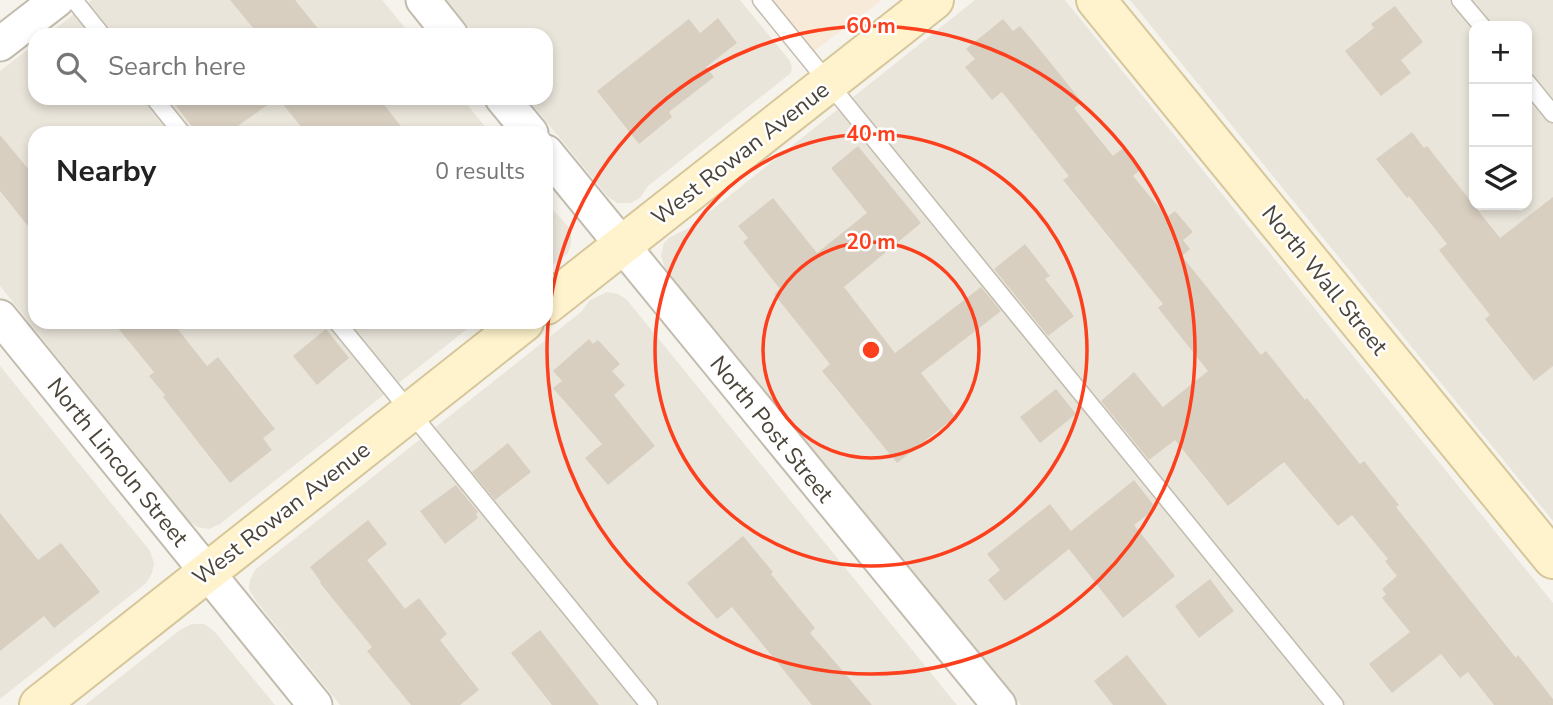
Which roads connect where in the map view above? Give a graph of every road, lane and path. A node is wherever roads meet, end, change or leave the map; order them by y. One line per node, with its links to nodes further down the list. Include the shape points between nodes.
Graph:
1 (57, 0): 11 (street)
2 (74, 0): 9 (lane)
3 (423, 0): 10 (street)
4 (761, 0): 12 (lane)
5 (934, 0): 12 (street, West Rowan Avenue)
6 (1096, 0): 26 (street, North Wall Street)
7 (1460, 0): 8 (lane)
8 (1478, 21)
9 (96, 28)
10 (445, 28)
11 (0, 44)
12 (828, 84): 20 (street, West Rowan Avenue); 32 (lane)
13 (1529, 84): 16 (lane)
14 (160, 105): 17 (lane)
15 (508, 105): 18 (street)
16 (1553, 114)
17 (176, 126)
18 (525, 126)
19 (553, 161): 20 (street, North Post Street)
20 (621, 245): 21 (street, West Rowan Avenue); 31 (street, North Post Street)
21 (553, 299)
22 (0, 317): 27 (street, North Lincoln Street)
23 (343, 329): 25 (lane)
24 (515, 329): 25 (street, West Rowan Avenue)
25 (410, 412): 27 (street, West Rowan Avenue); 30 (lane)
26 (1553, 559)
27 (206, 572): 28 (street, West Rowan Avenue); 29 (street, North Lincoln Street)
28 (39, 705)
29 (315, 705)
30 (649, 705)
31 (999, 705)
32 (1335, 705)

